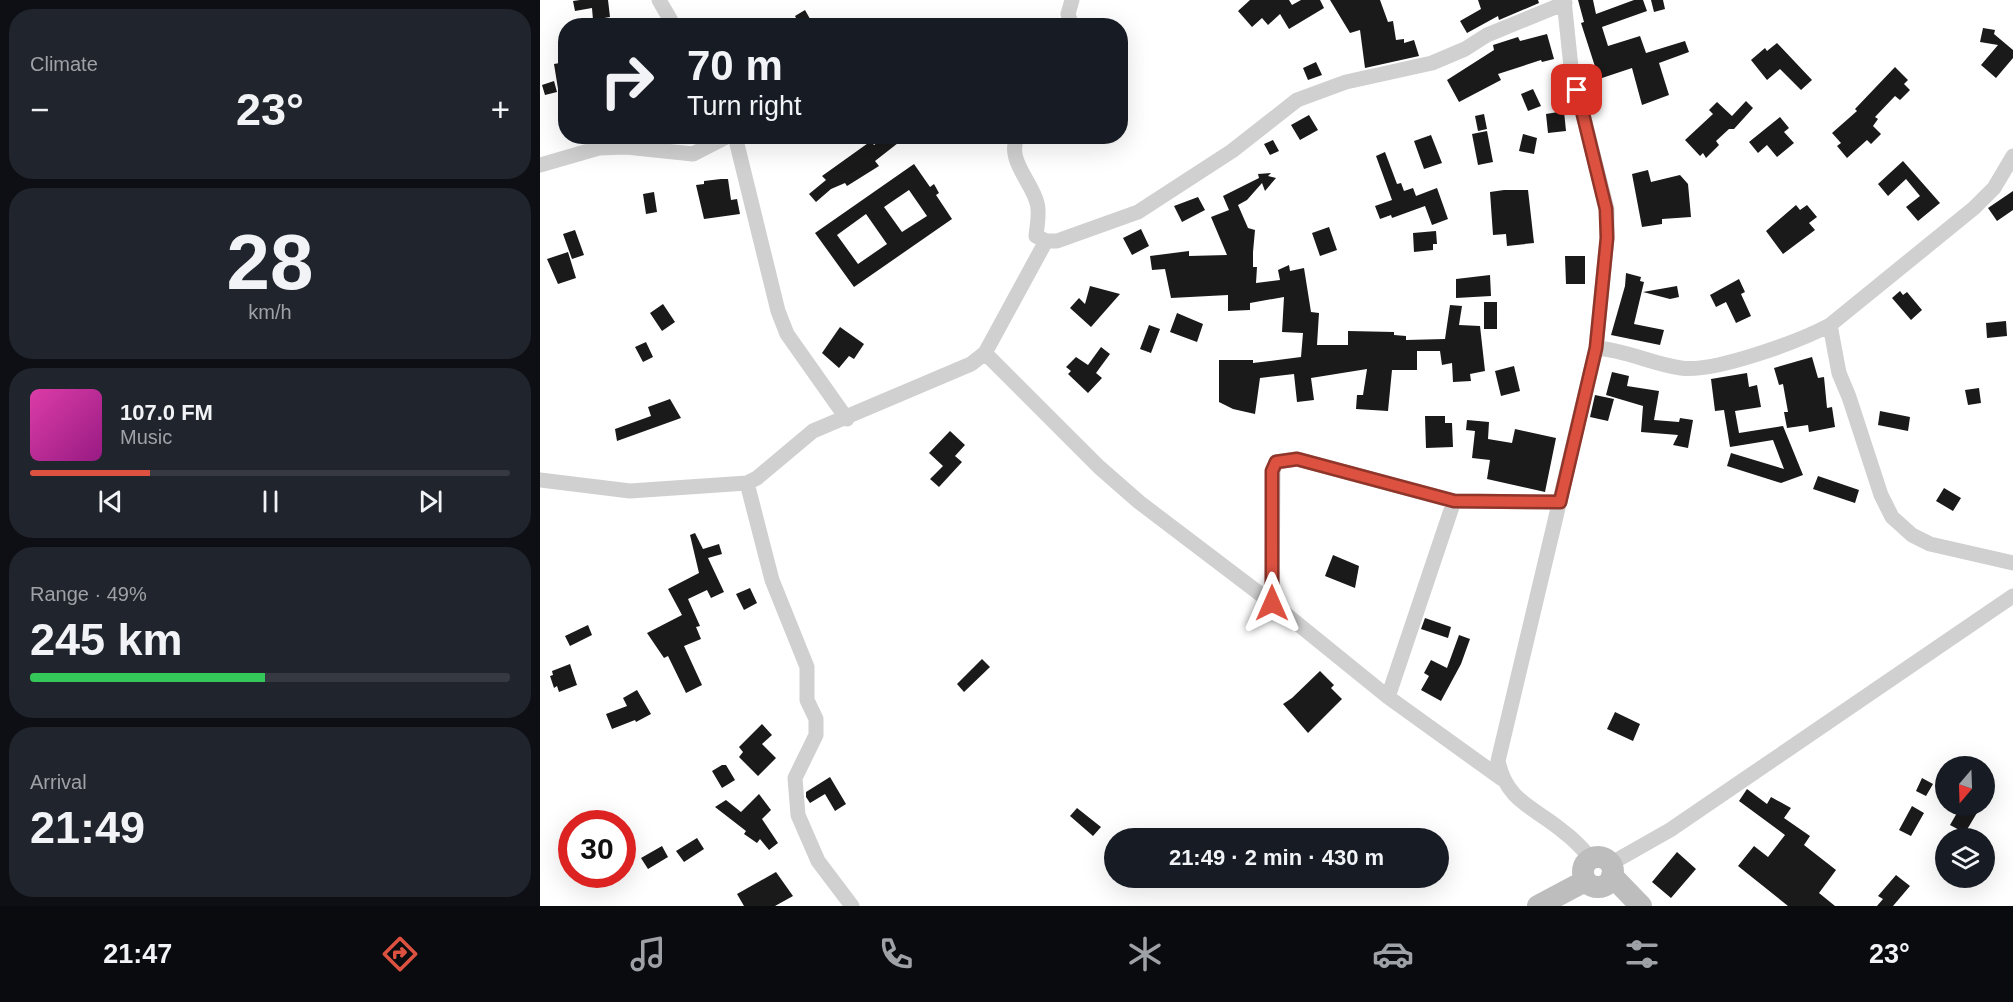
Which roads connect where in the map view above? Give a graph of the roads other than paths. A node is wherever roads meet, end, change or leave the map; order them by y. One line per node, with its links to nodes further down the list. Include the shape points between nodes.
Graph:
1 (659, 0): 4 (street)
2 (1072, 0): 5 (street)
3 (1564, 1): 11 (street, via 1432,63 1346,82 1297,100 1232,151 1138,212 1057,241); 13 (street, via 1571,67 1606,209 1607,238)
4 (669, 18)
5 (1069, 18)
6 (712, 144): 10 (street, via 693,154 599,148)
7 (737, 144): 15 (street, via 787,334)
8 (1014, 144): 11 (street, via 1014,153 1038,203 1036,236)
9 (2013, 156): 12 (street, via 1994,188 1974,207)
10 (540, 165)
11 (1046, 241): 14 (street)
12 (1830, 325): 13 (street, via 1805,337 1694,369); 20 (street, via 1839,373 1892,517 1906,531 1930,544)
13 (1596, 348): 19 (street)
14 (985, 353): 15 (street, via 971,364); 22 (street, via 1139,502)
15 (847, 419): 17 (street, via 813,431)
16 (540, 480): 17 (street, via 630,491)
17 (747, 483): 26 (street, via 772,580 807,667 807,700 816,718 816,735 795,778 798,815 818,861)
18 (1454, 501): 19 (street); 22 (street, via 1297,459 1276,462 1272,471); 23 (street)
19 (1560, 502): 24 (street, via 1498,761)
20 (2013, 563)
21 (2013, 596): 25 (street, via 1670,830)
22 (1272, 603): 23 (street)
23 (1388, 696): 24 (street)
24 (1502, 779): 25 (street, via 1512,794 1566,833)
25 (1600, 870): 27 (street); 28 (street)
26 (852, 906)
27 (1538, 906)
28 (1641, 906)

